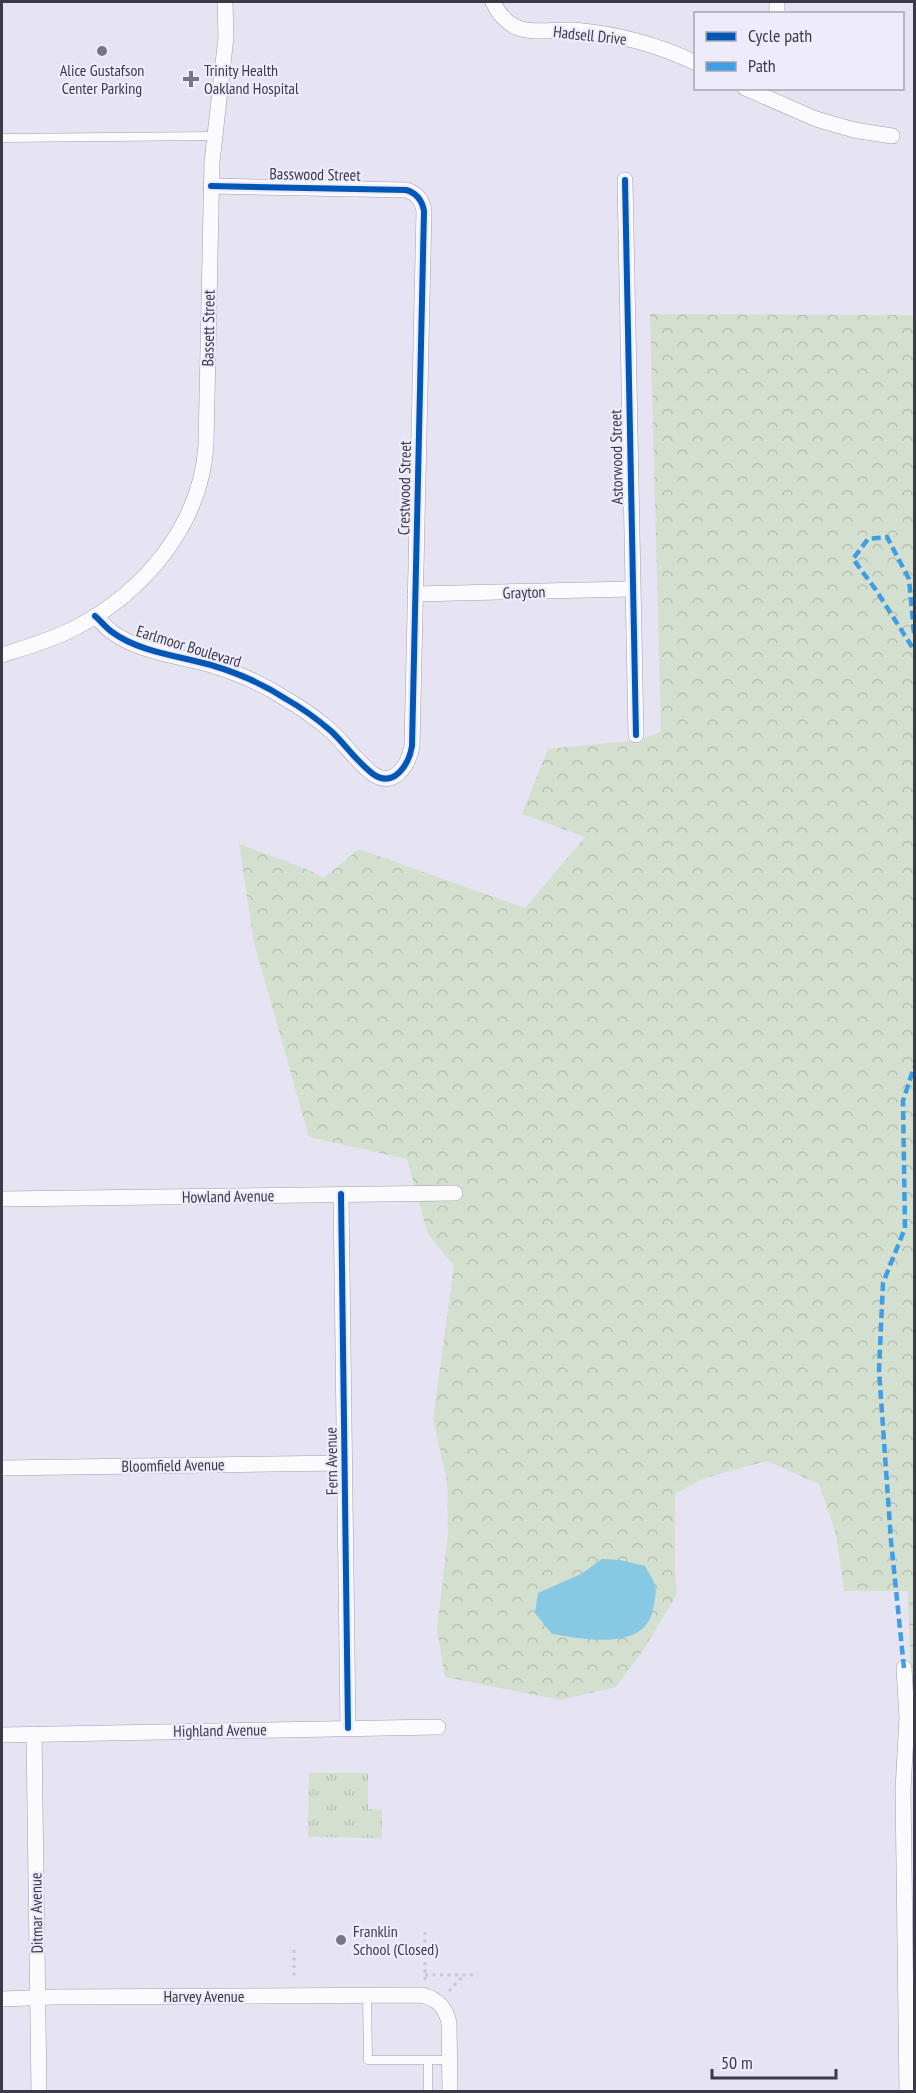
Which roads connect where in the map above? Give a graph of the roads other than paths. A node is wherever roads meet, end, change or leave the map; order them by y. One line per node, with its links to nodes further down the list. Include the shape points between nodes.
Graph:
1 (225, 2): 6 (street, Bassett Street, via 226,37)
2 (493, 2): 3 (street, Hadsell Drive, via 502,17 522,29 574,30 625,38 657,46)
3 (694, 62)
4 (754, 90): 5 (street)
5 (773, 94): 7 (street, via 816,119)
6 (214, 136): 8 (lane); 10 (street, Bassett Street)
7 (892, 136)
8 (2, 137)
9 (626, 180): 12 (street, Astorwood Street)
10 (211, 186): 11 (street, Basswood Street, via 406,190); 14 (street, Bassett Street, via 206,445 199,484 186,519 165,552 134,587)
11 (417, 196): 13 (street, Crestwood Street, via 424,211)
12 (632, 589): 13 (street, Grayton); 16 (street, Astorwood Street)
13 (415, 594): 17 (street, Crestwood Street, via 412,746 404,768)
14 (95, 616): 15 (street, via 52,638); 17 (street, Earlmoor Boulevard, via 127,641 226,670 272,690 310,714 373,774 382,778)
15 (2, 655)
16 (636, 735)
17 (394, 776)
18 (455, 1193): 19 (street, Howland Avenue)
19 (341, 1194): 20 (street, Howland Avenue); 21 (street, Fern Avenue)
20 (2, 1198)
21 (344, 1463): 22 (street, Bloomfield Avenue); 25 (street, Fern Avenue)
22 (2, 1468)
23 (904, 1668): 36 (street)
24 (438, 1727): 25 (street, Highland Avenue)
25 (348, 1728): 26 (street, Highland Avenue)
26 (34, 1734): 27 (street, Highland Avenue); 29 (street, Ditmar Avenue)
27 (2, 1735)
28 (367, 1995): 29 (street, Harvey Avenue); 31 (street, Harvey Avenue, via 430,1997 444,2009 449,2024); 32 (lane, via 368,2060)
29 (38, 1998): 30 (street, Harvey Avenue); 33 (street, Ditmar Avenue)
30 (2, 1999)
31 (449, 2060): 32 (lane); 35 (street, Harvey Avenue)
32 (428, 2061): 34 (lane)
33 (39, 2091)
34 (428, 2091)
35 (450, 2091)
36 (907, 2091)

